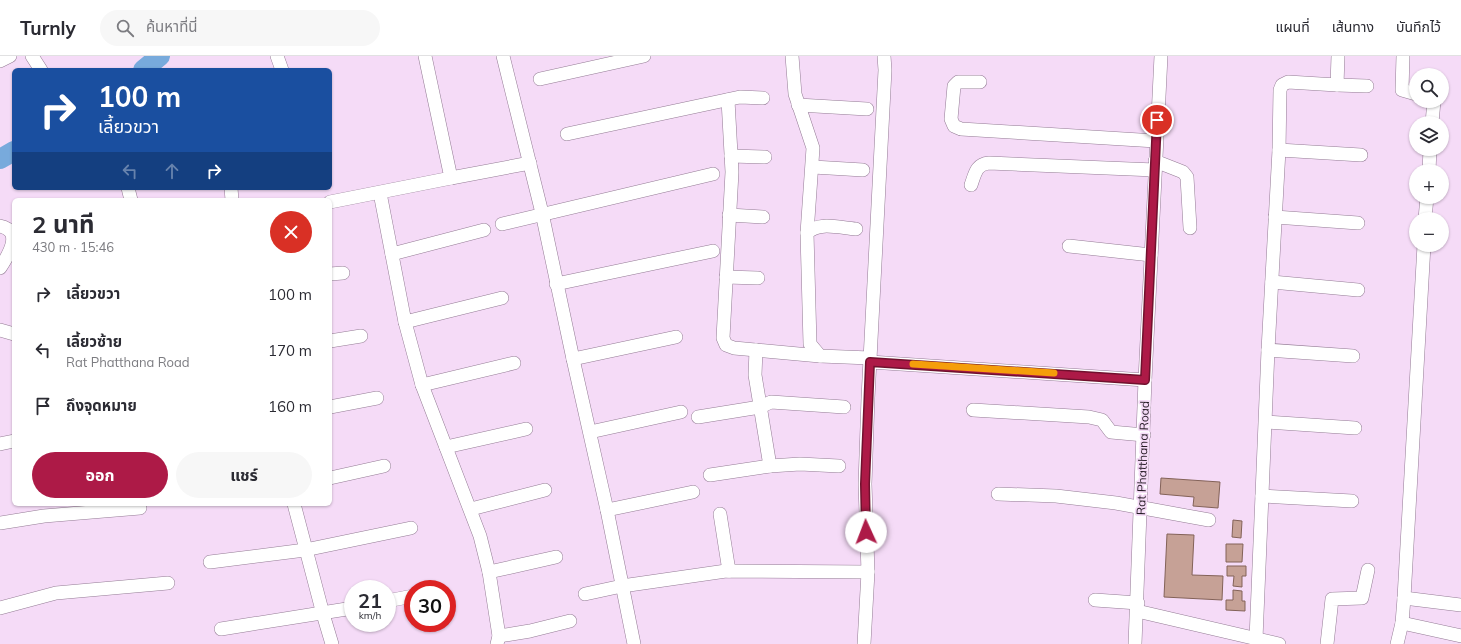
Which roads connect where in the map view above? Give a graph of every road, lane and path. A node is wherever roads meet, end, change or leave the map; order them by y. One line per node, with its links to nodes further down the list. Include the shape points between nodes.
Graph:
1 (10, 56): 13 (street)
2 (32, 56): 14 (street)
3 (277, 56): 15 (street)
4 (425, 56): 36 (street)
5 (503, 56): 31 (street)
6 (644, 56): 12 (street)
7 (792, 56): 23 (street, via 793,81)
8 (884, 56): 78 (street)
9 (1161, 56): 26 (street, Rat Phatthana Road)
10 (1338, 56): 18 (street)
11 (1403, 56): 20 (street, via 1402,90)
12 (612, 59): 16 (street)
13 (0, 60)
14 (40, 68)
15 (281, 68)
16 (540, 78)
17 (980, 82): 26 (street, via 958,82 954,86 951,120 954,126 961,129)
18 (1337, 85): 19 (street); 27 (street, via 1288,82 1282,85)
19 (1367, 86)
20 (1409, 92)
21 (763, 98): 22 (street, via 740,97)
22 (728, 100): 25 (street); 29 (street)
23 (798, 105): 24 (street); 33 (street, via 813,148)
24 (867, 109)
25 (567, 134)
26 (1156, 141): 32 (street, Rat Phatthana Road)
27 (1278, 150): 28 (street); 43 (street)
28 (1362, 155)
29 (731, 156): 30 (street); 41 (street)
30 (765, 157)
31 (530, 163): 36 (street); 40 (street)
32 (1155, 166): 37 (street, via 989,163 978,167); 47 (street, via 1183,172 1187,178); 57 (street, Rat Phatthana Road)
33 (813, 167): 34 (street); 50 (street)
34 (863, 170)
35 (712, 174): 40 (street)
36 (451, 178): 38 (street)
37 (970, 185)
38 (380, 193): 39 (street); 56 (street)
39 (332, 202)
40 (542, 213): 45 (street); 64 (street)
41 (729, 215): 42 (street); 61 (street)
42 (763, 217)
43 (1275, 217): 44 (street); 63 (street)
44 (1358, 223)
45 (502, 224)
46 (0, 226): 51 (street)
47 (1190, 228)
48 (856, 229): 50 (street, via 820,226 812,228)
49 (484, 230): 56 (street)
50 (807, 233): 75 (street, via 810,344)
51 (12, 234)
52 (12, 245): 58 (street)
53 (1069, 246): 57 (street)
54 (713, 252): 64 (street)
55 (1424, 252): 126 (street)
56 (392, 254): 67 (street)
57 (1151, 255): 80 (street, Rat Phatthana Road)
58 (1, 266)
59 (343, 273): 60 (street)
60 (332, 274)
61 (726, 277): 62 (street); 73 (street, via 723,338 726,345 734,348)
62 (758, 278)
63 (1272, 282): 65 (street); 74 (street)
64 (556, 284): 77 (street)
65 (1358, 290)
66 (502, 298): 67 (street)
67 (405, 322): 81 (street)
68 (0, 330): 69 (street)
69 (12, 333)
70 (361, 336): 72 (street)
71 (676, 337): 77 (street)
72 (332, 341)
73 (756, 350): 75 (street); 84 (street, via 755,375)
74 (1268, 350): 76 (street); 89 (street)
75 (820, 356): 78 (street)
76 (1353, 356)
77 (573, 359): 92 (street)
78 (870, 360): 80 (street); 122 (street, via 865,484)
79 (514, 363): 81 (street)
80 (1145, 380): 93 (street, Rat Phatthana Road)
81 (422, 385): 96 (street)
82 (377, 398): 83 (street)
83 (332, 407)
84 (760, 407): 85 (street, via 771,402); 88 (street); 98 (street)
85 (844, 407)
86 (973, 410): 93 (street, via 1089,417 1102,420 1111,432)
87 (681, 412): 92 (street)
88 (698, 417)
89 (1266, 422): 91 (street); 105 (street)
90 (526, 428): 96 (street)
91 (1355, 428)
92 (590, 432): 111 (street)
93 (1144, 435): 108 (street, Rat Phatthana Road)
94 (12, 441): 95 (street)
95 (0, 444)
96 (446, 447): 110 (street)
97 (384, 466): 101 (street)
98 (770, 466): 99 (street); 100 (street)
99 (838, 466)
100 (710, 475)
101 (332, 478)
102 (545, 490): 110 (street)
103 (693, 492): 111 (street)
104 (998, 494): 108 (street, via 1056,496)
105 (1262, 496): 106 (street); 137 (street)
106 (1352, 501)
107 (294, 506): 116 (street)
108 (1141, 507): 113 (street); 129 (street, Rat Phatthana Road)
109 (140, 508): 114 (street, via 44,516)
110 (471, 509): 121 (street)
111 (607, 510): 124 (street)
112 (720, 514): 120 (street)
113 (1210, 520)
114 (0, 523)
115 (411, 528): 116 (street)
116 (305, 550): 118 (street); 132 (street)
117 (556, 557): 121 (street)
118 (210, 562)
119 (1368, 570): 144 (street, via 1362,598 1332,599)
120 (730, 571): 122 (street); 124 (street)
121 (489, 572): 138 (street)
122 (868, 572): 141 (street)
123 (168, 583): 130 (street, via 56,593)
124 (622, 586): 125 (street); 140 (street)
125 (585, 594)
126 (1404, 598): 128 (street); 134 (street)
127 (1095, 600): 129 (street)
128 (1461, 605)
129 (1137, 607): 137 (street); 142 (street, Rat Phatthana Road)
130 (0, 608)
131 (344, 610): 132 (street)
132 (323, 614): 135 (street); 139 (street)
133 (570, 621): 138 (street)
134 (1402, 623): 136 (street); 145 (street)
135 (221, 629)
136 (1461, 636)
137 (1256, 639): 143 (street)
138 (498, 640)
139 (332, 644)
140 (634, 644)
141 (864, 644)
142 (1135, 644)
143 (1279, 644)
144 (1327, 644)
145 (1397, 644)

